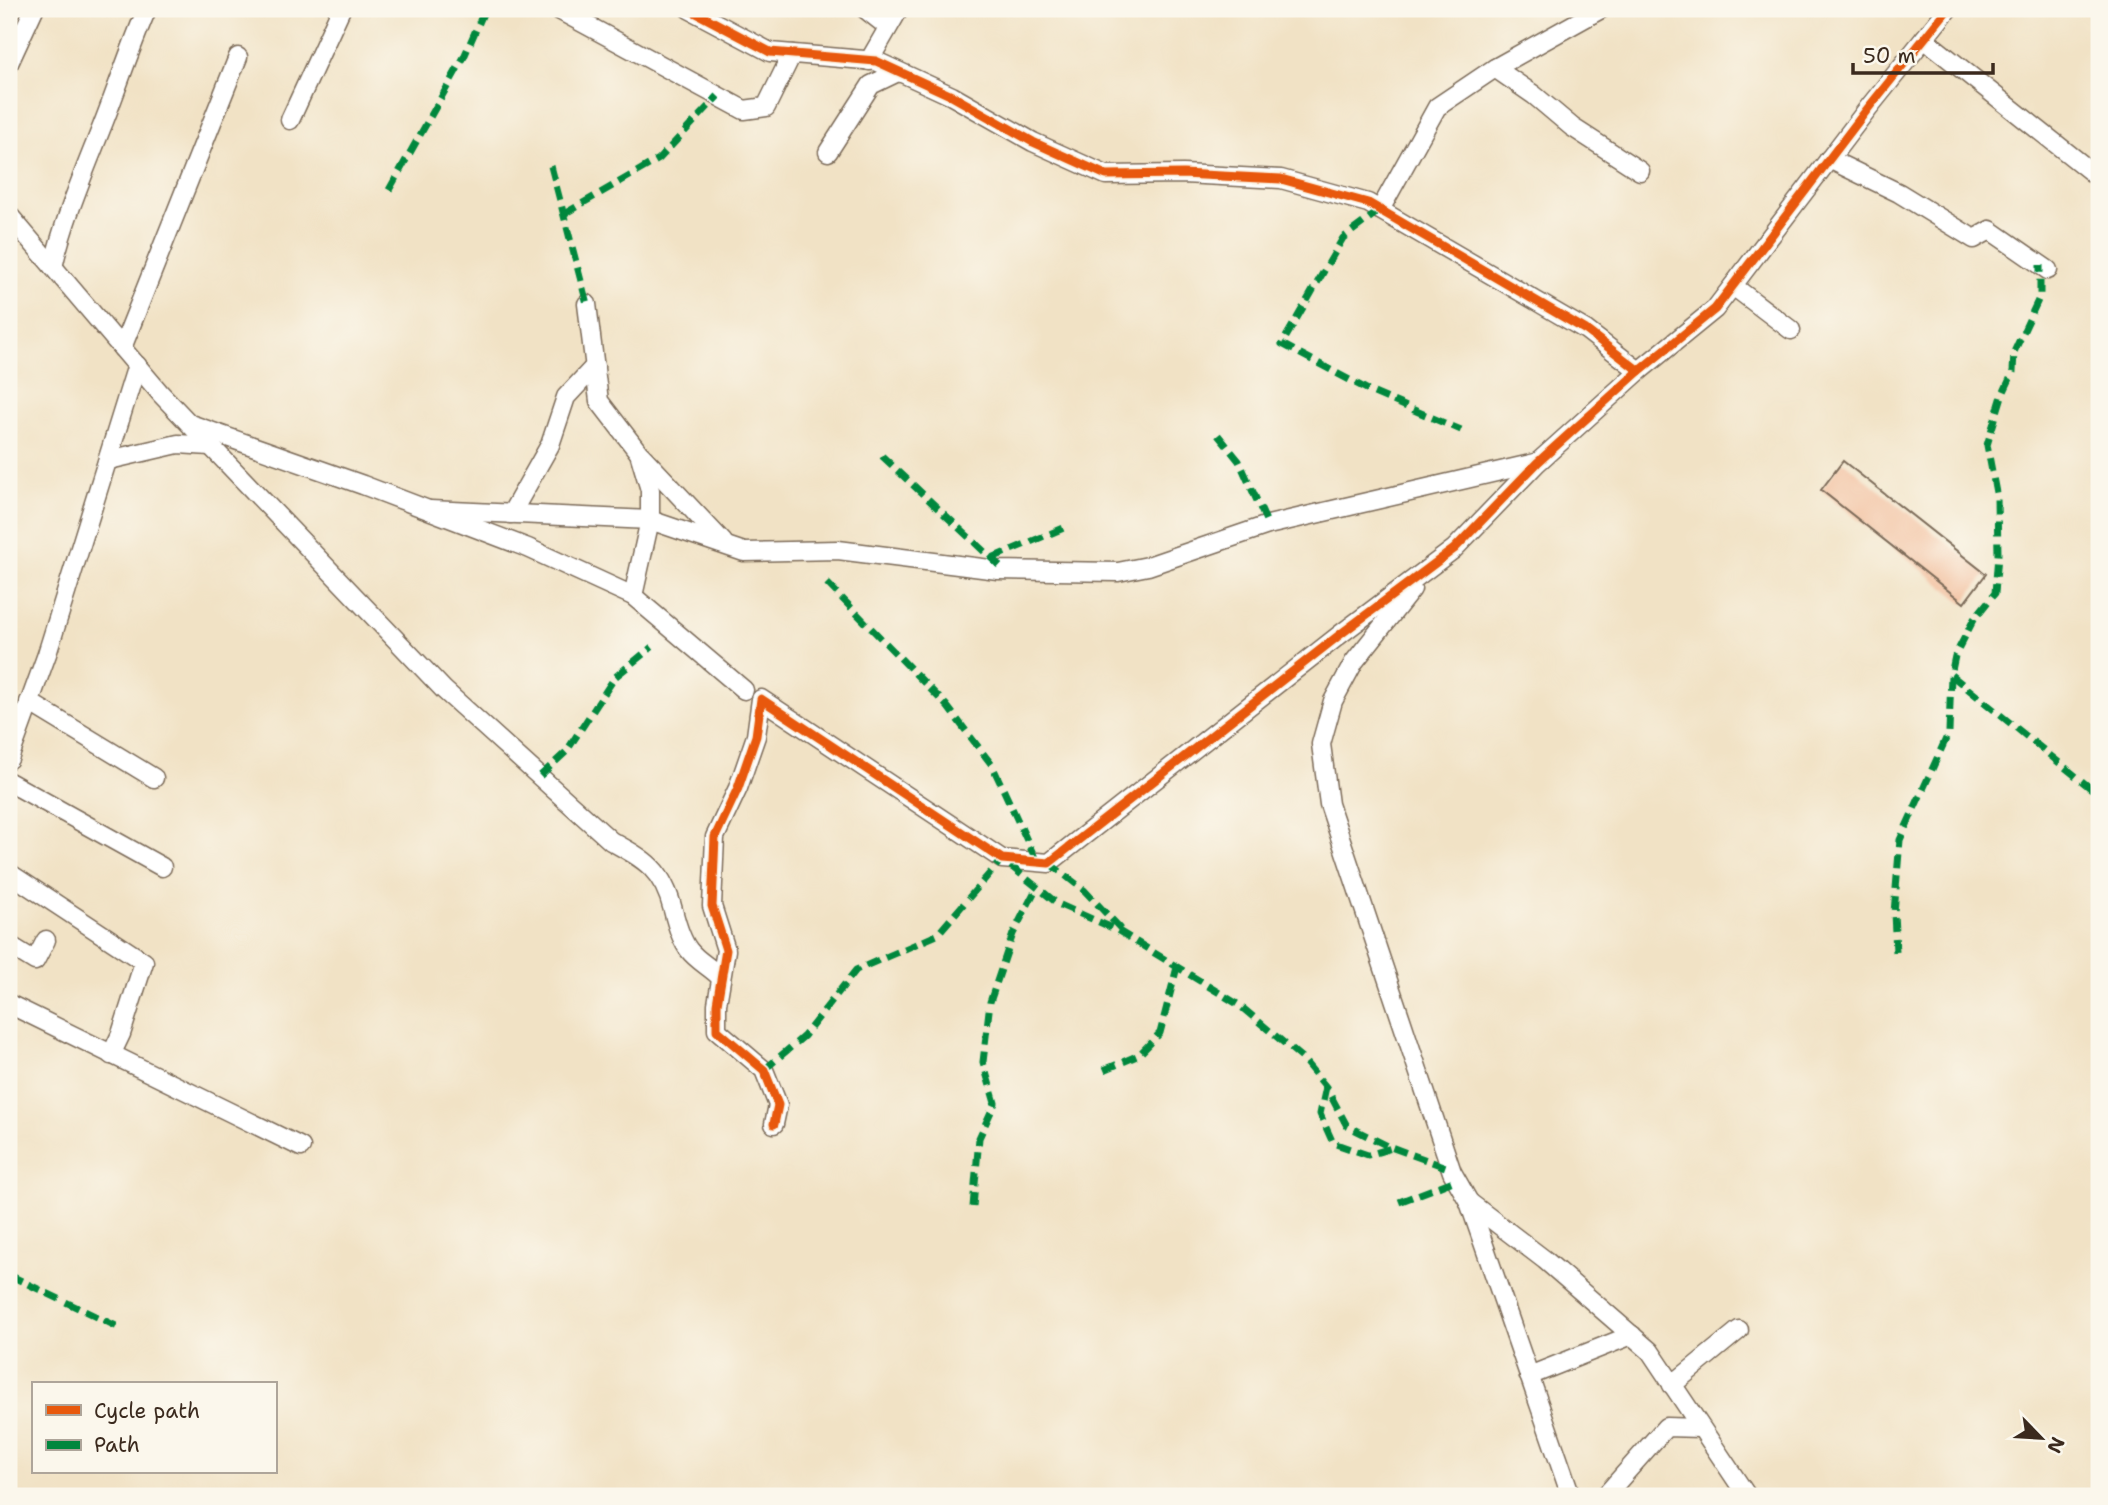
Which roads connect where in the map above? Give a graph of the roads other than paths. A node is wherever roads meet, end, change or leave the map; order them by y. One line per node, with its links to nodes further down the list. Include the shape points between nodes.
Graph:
1 (34, 9): 15 (street)
2 (148, 9): 25 (street, via 61,233)
3 (341, 9): 18 (street)
4 (557, 9): 12 (street, via 744,110 766,107)
5 (689, 9): 12 (street, via 770,52)
6 (865, 9): 10 (street)
7 (899, 9): 10 (street)
8 (1601, 9): 16 (street)
9 (1948, 9): 11 (street)
10 (888, 27): 14 (street)
11 (1924, 39): 20 (street); 22 (street)
12 (792, 54): 14 (street)
13 (238, 57): 30 (street)
14 (869, 61): 17 (street)
15 (9, 63)
16 (1494, 68): 21 (street); 23 (street, via 1437,107)
17 (898, 72): 19 (street, via 871,85); 23 (street, via 1106,175 1281,179)
18 (290, 120)
19 (828, 152)
20 (1829, 159): 26 (street, via 1899,193 1974,239 1990,230); 27 (street)
21 (1640, 171)
22 (2099, 178)
23 (1380, 210): 33 (street, via 1586,330)
24 (9, 215): 25 (street)
25 (53, 267): 30 (street)
26 (2048, 270)
27 (1733, 286): 29 (street); 33 (street, via 1715,309)
28 (587, 304): 32 (street)
29 (1791, 330)
30 (122, 348): 31 (street)
31 (137, 365): 34 (street); 37 (street)
32 (594, 366): 36 (street, via 599,401); 40 (street, via 566,397 551,445)
33 (1639, 371): 38 (street)
34 (190, 424): 35 (street); 39 (street)
35 (210, 446): 37 (street, via 178,444); 54 (street, via 444,690 611,841 657,872 689,950)
36 (639, 453): 41 (street, via 649,490); 42 (street)
37 (109, 460): 46 (street)
38 (1537, 463): 42 (street, via 1268,525 1118,572 998,570 838,550 744,552); 43 (street, via 1454,549)
39 (430, 510): 40 (street); 44 (street)
40 (511, 514): 41 (street)
41 (650, 520): 42 (street); 44 (street)
42 (727, 545)
43 (1429, 568): 54 (street, via 1049,863 1002,859 761,699 738,788 715,837 712,906 726,950); 59 (street, via 1354,662 1333,701 1321,744 1329,804 1452,1172)
44 (633, 596): 45 (street)
45 (744, 690)
46 (29, 702): 47 (street); 48 (street)
47 (9, 759)
48 (155, 778)
49 (9, 782): 50 (street)
50 (162, 867)
51 (9, 873): 56 (street, via 144,962)
52 (46, 940): 53 (street, via 35,961)
53 (9, 945)
54 (721, 978): 57 (street, via 717,1030 764,1070 778,1105)
55 (9, 1004): 56 (street)
56 (111, 1055): 58 (street)
57 (774, 1124)
58 (301, 1147)
59 (1469, 1202): 61 (street); 62 (street)
60 (1739, 1330): 63 (street)
61 (1632, 1335): 62 (street); 63 (street, via 1650,1351)
62 (1529, 1376): 65 (street)
63 (1672, 1385): 64 (street)
64 (1700, 1428): 66 (street, via 1665,1427); 67 (street)
65 (1571, 1496)
66 (1605, 1496)
67 (1747, 1496)

